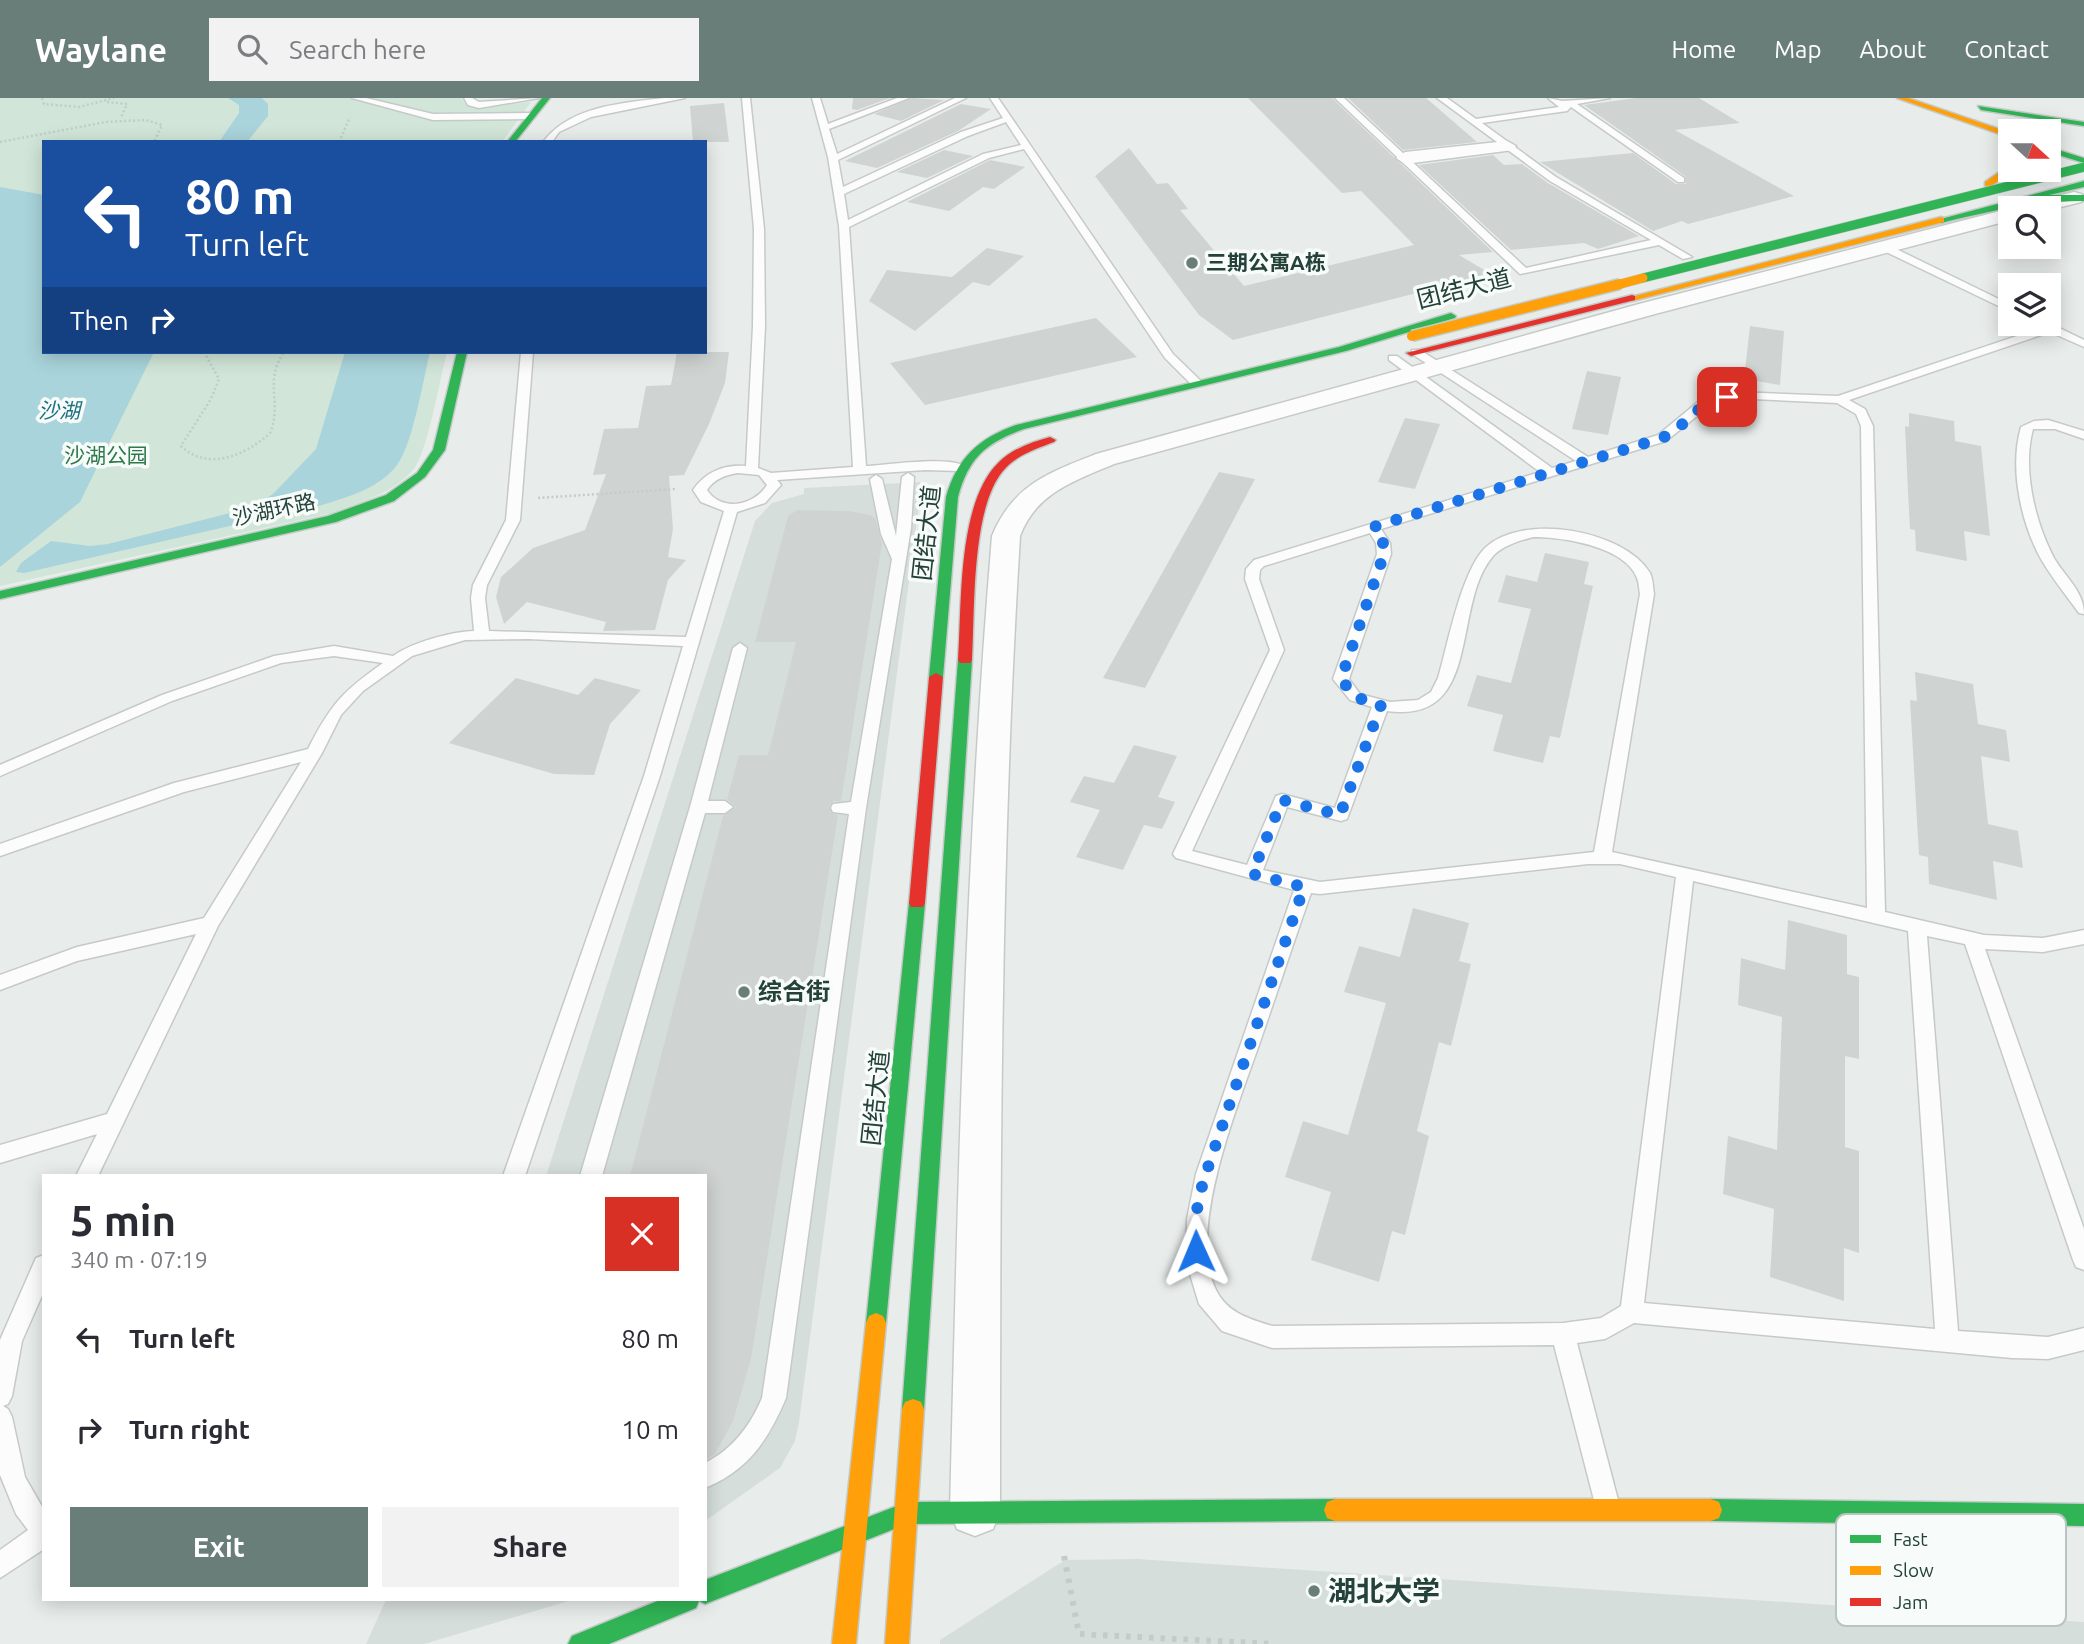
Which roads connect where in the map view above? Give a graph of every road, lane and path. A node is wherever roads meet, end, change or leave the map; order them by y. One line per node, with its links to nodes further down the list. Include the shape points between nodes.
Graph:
1 (42, 98): 19 (path, via 44,104 65,107)
2 (114, 98): 19 (path)
3 (356, 98): 22 (lane, via 433,117)
4 (468, 98): 5 (lane, via 479,105)
5 (536, 98)
6 (546, 98): 22 (main road)
7 (681, 98): 33 (lane, via 580,117 557,127)
8 (746, 98): 75 (lane, via 759,229)
9 (816, 98): 28 (lane)
10 (905, 98): 28 (lane)
11 (961, 98): 41 (lane)
12 (994, 98): 24 (lane)
13 (1339, 98): 40 (lane)
14 (1441, 98): 26 (lane)
15 (1606, 98): 18 (lane)
16 (1901, 98): 20 (main road)
17 (1951, 98): 21 (main road)
18 (1560, 101): 26 (lane, via 1567,108); 46 (lane)
19 (103, 102): 23 (path, via 127,104)
20 (1927, 107): 29 (main road); 35 (main road)
21 (1981, 108): 25 (main road); 27 (main road)
22 (530, 116): 32 (main road)
23 (121, 118): 31 (path, via 162,125); 34 (path, via 57,135)
24 (1008, 119): 37 (lane); 50 (lane, via 972,130)
25 (2014, 119)
26 (1473, 122): 38 (lane)
27 (2084, 124)
28 (824, 128): 41 (lane)
29 (1998, 132)
30 (2062, 136): 36 (main road)
31 (154, 140)
32 (512, 140)
33 (548, 140)
34 (0, 142)
35 (1998, 144)
36 (2084, 144)
37 (1027, 146): 56 (lane, via 985,156); 70 (lane, via 1169,356)
38 (1507, 146): 40 (street); 57 (lane)
39 (2062, 154): 42 (main road)
40 (1405, 158): 57 (lane, via 1524,272)
41 (833, 159): 50 (lane)
42 (2084, 162)
43 (2084, 171): 44 (main road, bridge); 69 (main road, via 1480,326)
44 (2062, 175)
45 (1998, 177): 49 (main road)
46 (1681, 180)
47 (2006, 182): 49 (main road, 团结大道)
48 (2031, 182): 64 (main road, bridge, via 1412,336)
49 (1988, 184): 59 (main road, 团结大道)
50 (839, 192): 56 (lane)
51 (2081, 193): 52 (main road, 团结大道); 53 (street)
52 (2061, 196)
53 (2061, 199)
54 (1998, 212): 58 (street)
55 (1998, 212): 69 (main road, 团结大道)
56 (844, 226): 76 (lane)
57 (1658, 242): 59 (lane)
58 (1884, 247): 60 (lane); 69 (street)
59 (1687, 257): 64 (main road, 团结大道, via 1403,328)
60 (1998, 303)
61 (2061, 333): 63 (lane)
62 (2017, 336): 71 (lane)
63 (2084, 344)
64 (1342, 349): 70 (main road, 团结大道)
65 (205, 354): 66 (path, via 219,379 209,407 181,446 191,455 219,459 239,454 271,433 277,409 270,379 272,367)
66 (282, 354)
67 (462, 354): 87 (main road, 沙湖环路, via 439,450 421,475 390,498 332,519)
68 (527, 354): 83 (lane)
69 (1411, 360): 74 (lane); 78 (lane); 125 (street, via 1105,459 1042,489 1022,505 1010,526 992,730 982,984)
70 (1197, 383): 77 (main road, 团结大道, via 998,434 972,450)
71 (1839, 398): 74 (lane, via 1713,399 1670,435); 103 (lane, via 1861,412 1867,426)
72 (2084, 435): 88 (lane, via 2033,424 2023,436 2021,457 2038,539)
73 (1063, 437): 127 (main road, 团结大道, via 1020,450 996,468 983,497 972,565)
74 (1587, 462): 78 (lane)
75 (752, 469): 81 (lane); 82 (lane, via 724,471)
76 (860, 471): 77 (lane); 81 (lane)
77 (958, 472): 79 (lane); 132 (main road, 团结大道)
78 (1550, 473): 85 (lane)
79 (908, 477): 80 (lane); 86 (lane)
80 (876, 479): 81 (lane); 86 (lane)
81 (771, 482): 84 (lane, via 763,499)
82 (702, 488): 83 (path); 84 (lane, via 703,497 711,503)
83 (514, 500): 89 (lane, via 507,536 479,584 476,599)
84 (732, 507): 90 (lane)
85 (1373, 527): 93 (lane, via 1384,554 1341,679 1355,697); 101 (lane, via 1263,561 1253,569 1252,579 1277,650 1182,854)
86 (898, 558): 123 (lane, via 849,808 774,1398 748,1448)
87 (0, 595)
88 (2084, 610)
89 (482, 635): 90 (lane); 92 (lane, via 443,640)
90 (693, 642): 112 (lane, via 652,776)
91 (740, 648): 96 (lane)
92 (393, 660): 94 (lane, via 344,701); 95 (lane, via 334,652 279,659 167,698)
93 (1381, 705): 99 (lane, via 1422,705 1443,689 1477,569 1495,545 1509,538 1544,534 1582,538 1619,552 1644,575 1647,594); 101 (lane, via 1340,815 1282,800)
94 (314, 753): 98 (lane, via 180,787); 104 (lane)
95 (0, 771)
96 (698, 807): 97 (lane); 113 (lane)
97 (725, 807)
98 (0, 850)
99 (1602, 857): 100 (lane); 102 (lane)
100 (1685, 873): 103 (lane); 116 (lane)
101 (1252, 874): 102 (lane)
102 (1304, 887): 117 (lane, via 1199,1196 1196,1251 1199,1273 1214,1308 1240,1331 1272,1337)
103 (1877, 917): 105 (lane)
104 (210, 924): 108 (lane, via 107,945); 109 (lane)
105 (1917, 926): 107 (lane); 119 (lane)
106 (2084, 937): 107 (lane, via 2043,945)
107 (1972, 939): 114 (lane)
108 (0, 983)
109 (115, 1120): 110 (lane); 111 (lane)
110 (0, 1154)
111 (88, 1174)
112 (515, 1174)
113 (592, 1174)
114 (2084, 1260)
115 (42, 1269): 120 (lane)
116 (1632, 1312): 117 (lane, via 1605,1328); 119 (lane)
117 (1563, 1334): 124 (lane)
118 (2084, 1339): 119 (lane, via 2048,1349)
119 (1947, 1342)
120 (5, 1344): 121 (lane)
121 (0, 1396)
122 (0, 1417): 131 (lane, via 9,1466)
123 (707, 1475)
124 (1608, 1508): 126 (main road); 128 (main road)
125 (975, 1511): 126 (main road); 127 (main road)
126 (1060, 1511): 141 (path, via 1079,1634)
127 (907, 1513): 132 (main road); 140 (main road, 团结大道)
128 (2016, 1514)
129 (2066, 1515): 130 (main road)
130 (2084, 1515)
131 (42, 1526)
132 (856, 1531): 135 (main road); 139 (main road, 团结大道)
133 (42, 1535): 134 (lane)
134 (0, 1565)
135 (707, 1591)
136 (677, 1601): 137 (main road)
137 (635, 1611): 138 (main road)
138 (580, 1644)
139 (844, 1644)
140 (897, 1644)
141 (1274, 1644)

